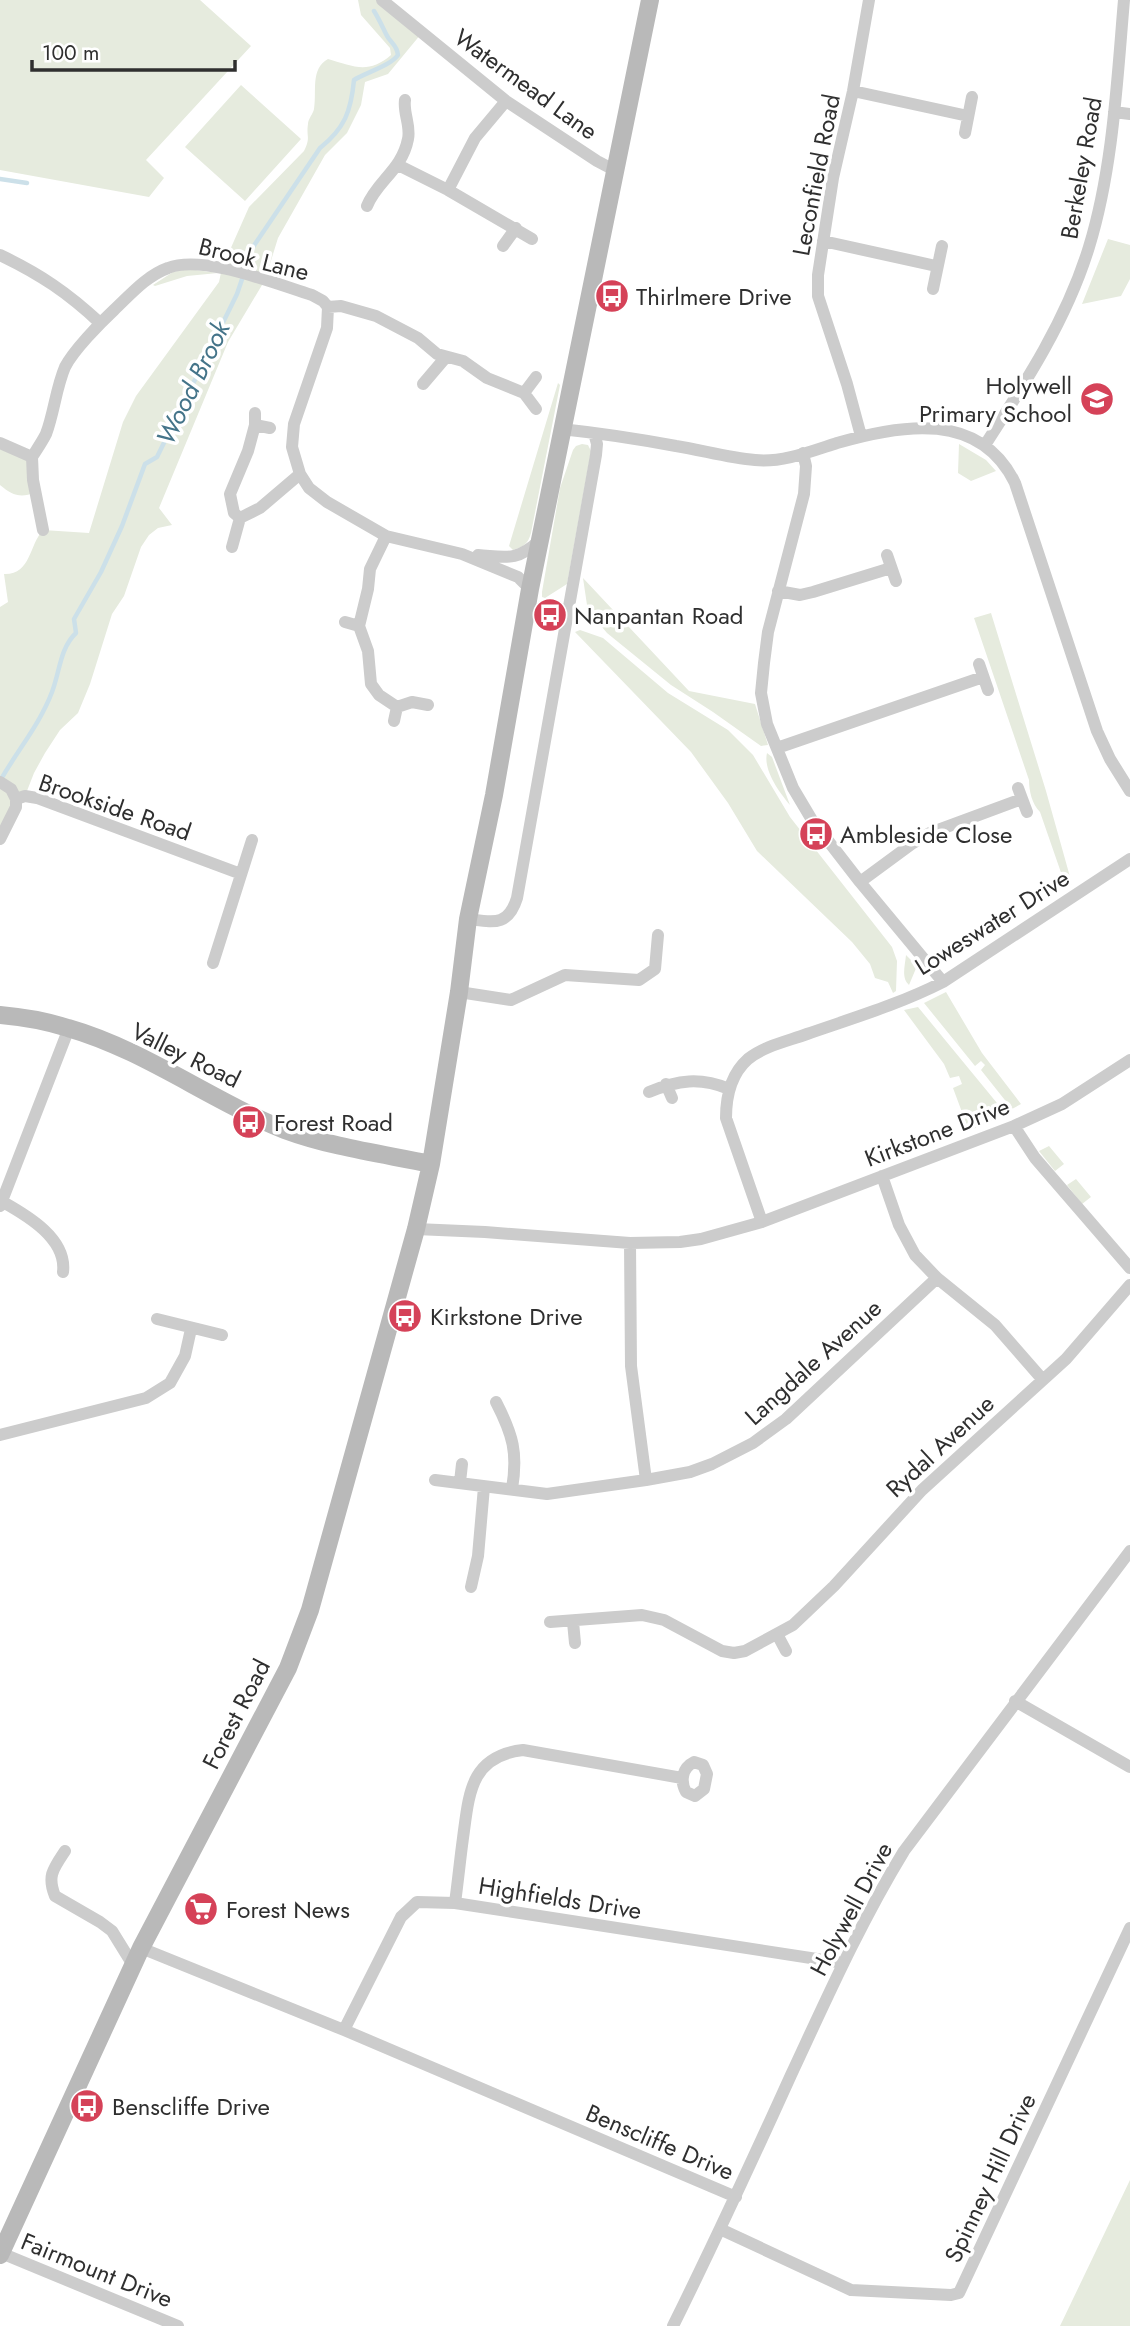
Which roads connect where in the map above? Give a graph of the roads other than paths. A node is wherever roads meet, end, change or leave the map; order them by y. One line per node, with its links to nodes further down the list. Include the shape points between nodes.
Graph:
1 (382, 0): 8 (street, Watermead Lane)
2 (650, 0): 14 (street)
3 (869, 0): 5 (street, Leconfield Road)
4 (1124, 0): 9 (street, Berkeley Road)
5 (853, 91): 11 (street); 19 (street, Leconfield Road)
6 (972, 97): 11 (street)
7 (405, 100): 13 (street, via 408,140)
8 (506, 101): 14 (street, Watermead Lane); 15 (street, via 475,138)
9 (1114, 113): 10 (street); 37 (street, Berkeley Road, via 1089,248 1053,335)
10 (1130, 114)
11 (968, 116): 12 (street)
12 (965, 133)
13 (398, 165): 15 (street); 16 (street)
14 (616, 171): 33 (street)
15 (448, 190): 17 (street)
16 (367, 206)
17 (516, 228): 18 (street); 20 (street)
18 (532, 239)
19 (823, 241): 23 (street); 35 (street, Leconfield Road, via 818,296)
20 (503, 246)
21 (942, 246): 23 (street)
22 (0, 255): 26 (street, via 58,286)
23 (936, 266): 24 (street)
24 (933, 289)
25 (328, 307): 26 (street, Brook Lane, via 312,295 251,276 184,263 151,276); 27 (street, via 376,316); 40 (street, Brook Lane, via 327,328 294,424 292,447)
26 (100, 323): 39 (street, Brook Lane, via 66,366 45,434)
27 (446, 357): 29 (street); 30 (street)
28 (536, 377): 30 (street)
29 (424, 384)
30 (524, 393): 31 (street)
31 (536, 410)
32 (270, 428): 41 (street, via 255,419 230,494 234,513)
33 (561, 429): 34 (street); 44 (street)
34 (594, 433): 38 (street, via 756,461); 68 (street, via 596,455 584,531 517,898 506,919)
35 (861, 436): 37 (street, via 933,429 968,435); 38 (street)
36 (0, 443): 39 (street)
37 (985, 444): 60 (street, via 1002,460 1015,483 1097,731)
38 (803, 453): 49 (street, via 804,494)
39 (32, 457): 42 (street)
40 (300, 474): 41 (street, via 260,508); 43 (street, via 327,502)
41 (240, 518): 45 (street)
42 (43, 530)
43 (386, 536): 46 (street); 51 (street, via 370,569)
44 (539, 541): 46 (street, via 516,556); 48 (street)
45 (232, 547)
46 (461, 554): 48 (street, via 518,576)
47 (896, 581): 49 (street, via 889,561 813,592)
48 (530, 589): 68 (street)
49 (778, 592): 58 (street, via 761,693 766,724)
50 (345, 622): 51 (street)
51 (359, 625): 56 (street, via 368,651 371,684)
52 (979, 664): 53 (street)
53 (984, 677): 54 (street); 58 (street)
54 (988, 690)
55 (428, 705): 56 (street, via 412,702)
56 (397, 707): 57 (street)
57 (394, 721)
58 (777, 748): 67 (street, via 807,812)
59 (1, 783): 61 (street)
60 (1130, 791)
61 (16, 799): 63 (street, Brookside Road); 66 (street, Brookside Road, via 37,798)
62 (1027, 812): 67 (street, via 1020,793 930,833)
63 (0, 839)
64 (252, 840): 66 (street)
65 (1130, 859): 71 (street, Loweswater Drive)
66 (241, 874): 70 (street)
67 (860, 883): 71 (street)
68 (468, 919): 72 (street)
69 (658, 935): 72 (street, via 655,969 639,980 565,975 511,1000)
70 (213, 963)
71 (943, 982): 77 (street, Loweswater Drive, via 763,1050 740,1068)
72 (459, 992): 81 (street)
73 (0, 1015): 74 (street, Valley Road)
74 (69, 1028): 81 (street, Valley Road, via 287,1130); 83 (street)
75 (1130, 1060): 80 (street, Kirkstone Drive, via 1062,1104)
76 (666, 1084): 77 (street, via 693,1079); 78 (street); 79 (street)
77 (729, 1088): 84 (street, via 729,1131)
78 (649, 1092)
79 (672, 1098)
80 (1014, 1126): 82 (street, Kirkstone Drive); 88 (street, via 1035,1158)
81 (430, 1164): 85 (street, Forest Road)
82 (882, 1176): 84 (street, Kirkstone Drive); 89 (street, via 908,1244)
83 (2, 1204): 87 (street, via 43,1228)
84 (762, 1222): 86 (street, Kirkstone Drive, via 701,1239)
85 (416, 1229): 86 (street, Kirkstone Drive); 119 (street, Forest Road, via 310,1610 288,1668)
86 (630, 1243): 99 (street, via 631,1366)
87 (67, 1266)
88 (1130, 1268)
89 (937, 1278): 94 (street, via 995,1325); 99 (street, Langdale Avenue, via 786,1419 753,1443 701,1468)
90 (1130, 1285): 94 (street, Rydal Avenue)
91 (157, 1319): 92 (street)
92 (191, 1329): 93 (street); 96 (street, via 185,1356 170,1383 146,1398)
93 (222, 1335)
94 (1043, 1380): 110 (street, Rydal Avenue, via 922,1490 805,1615)
95 (496, 1402): 102 (street, via 514,1444)
96 (0, 1435)
97 (462, 1464): 100 (street)
98 (435, 1480): 100 (street, Langdale Avenue)
99 (646, 1480): 102 (street, Langdale Avenue, via 547,1494)
100 (460, 1482): 101 (street, Langdale Avenue)
101 (484, 1487): 102 (street, Langdale Avenue); 105 (street)
102 (512, 1489)
103 (1130, 1551): 106 (street, Holywell Drive)
104 (465, 1553): 105 (street)
105 (478, 1556): 107 (street)
106 (1126, 1566): 113 (street, Holywell Drive)
107 (471, 1587)
108 (550, 1622): 109 (street, Rydal Avenue)
109 (573, 1622): 110 (street, Rydal Avenue, via 642,1615 664,1620 734,1653); 111 (street)
110 (777, 1634): 112 (street)
111 (575, 1643)
112 (786, 1651)
113 (1015, 1701): 114 (street); 120 (street, Holywell Drive, via 904,1852)
114 (1130, 1767)
115 (682, 1778): 117 (street, via 523,1750 494,1759 482,1769 469,1794)
116 (65, 1851): 121 (street, via 51,1876 55,1896 112,1931)
117 (455, 1903): 120 (street, Highfields Drive); 122 (street, Highfields Drive, via 417,1902 408,1908)
118 (1130, 1928): 124 (street, Spinney Hill Drive, via 959,2293 851,2290)
119 (141, 1948): 121 (street, Forest Road); 122 (street, Benscliffe Drive)
120 (843, 1963): 123 (street, Holywell Drive)
121 (133, 1965): 125 (street, Forest Road)
122 (344, 2030): 123 (street, Benscliffe Drive)
123 (736, 2197): 124 (street, Holywell Drive)
124 (720, 2230): 127 (street, Holywell Drive)
125 (1, 2254): 126 (street, Fairmount Drive)
126 (178, 2326)
127 (673, 2326)

